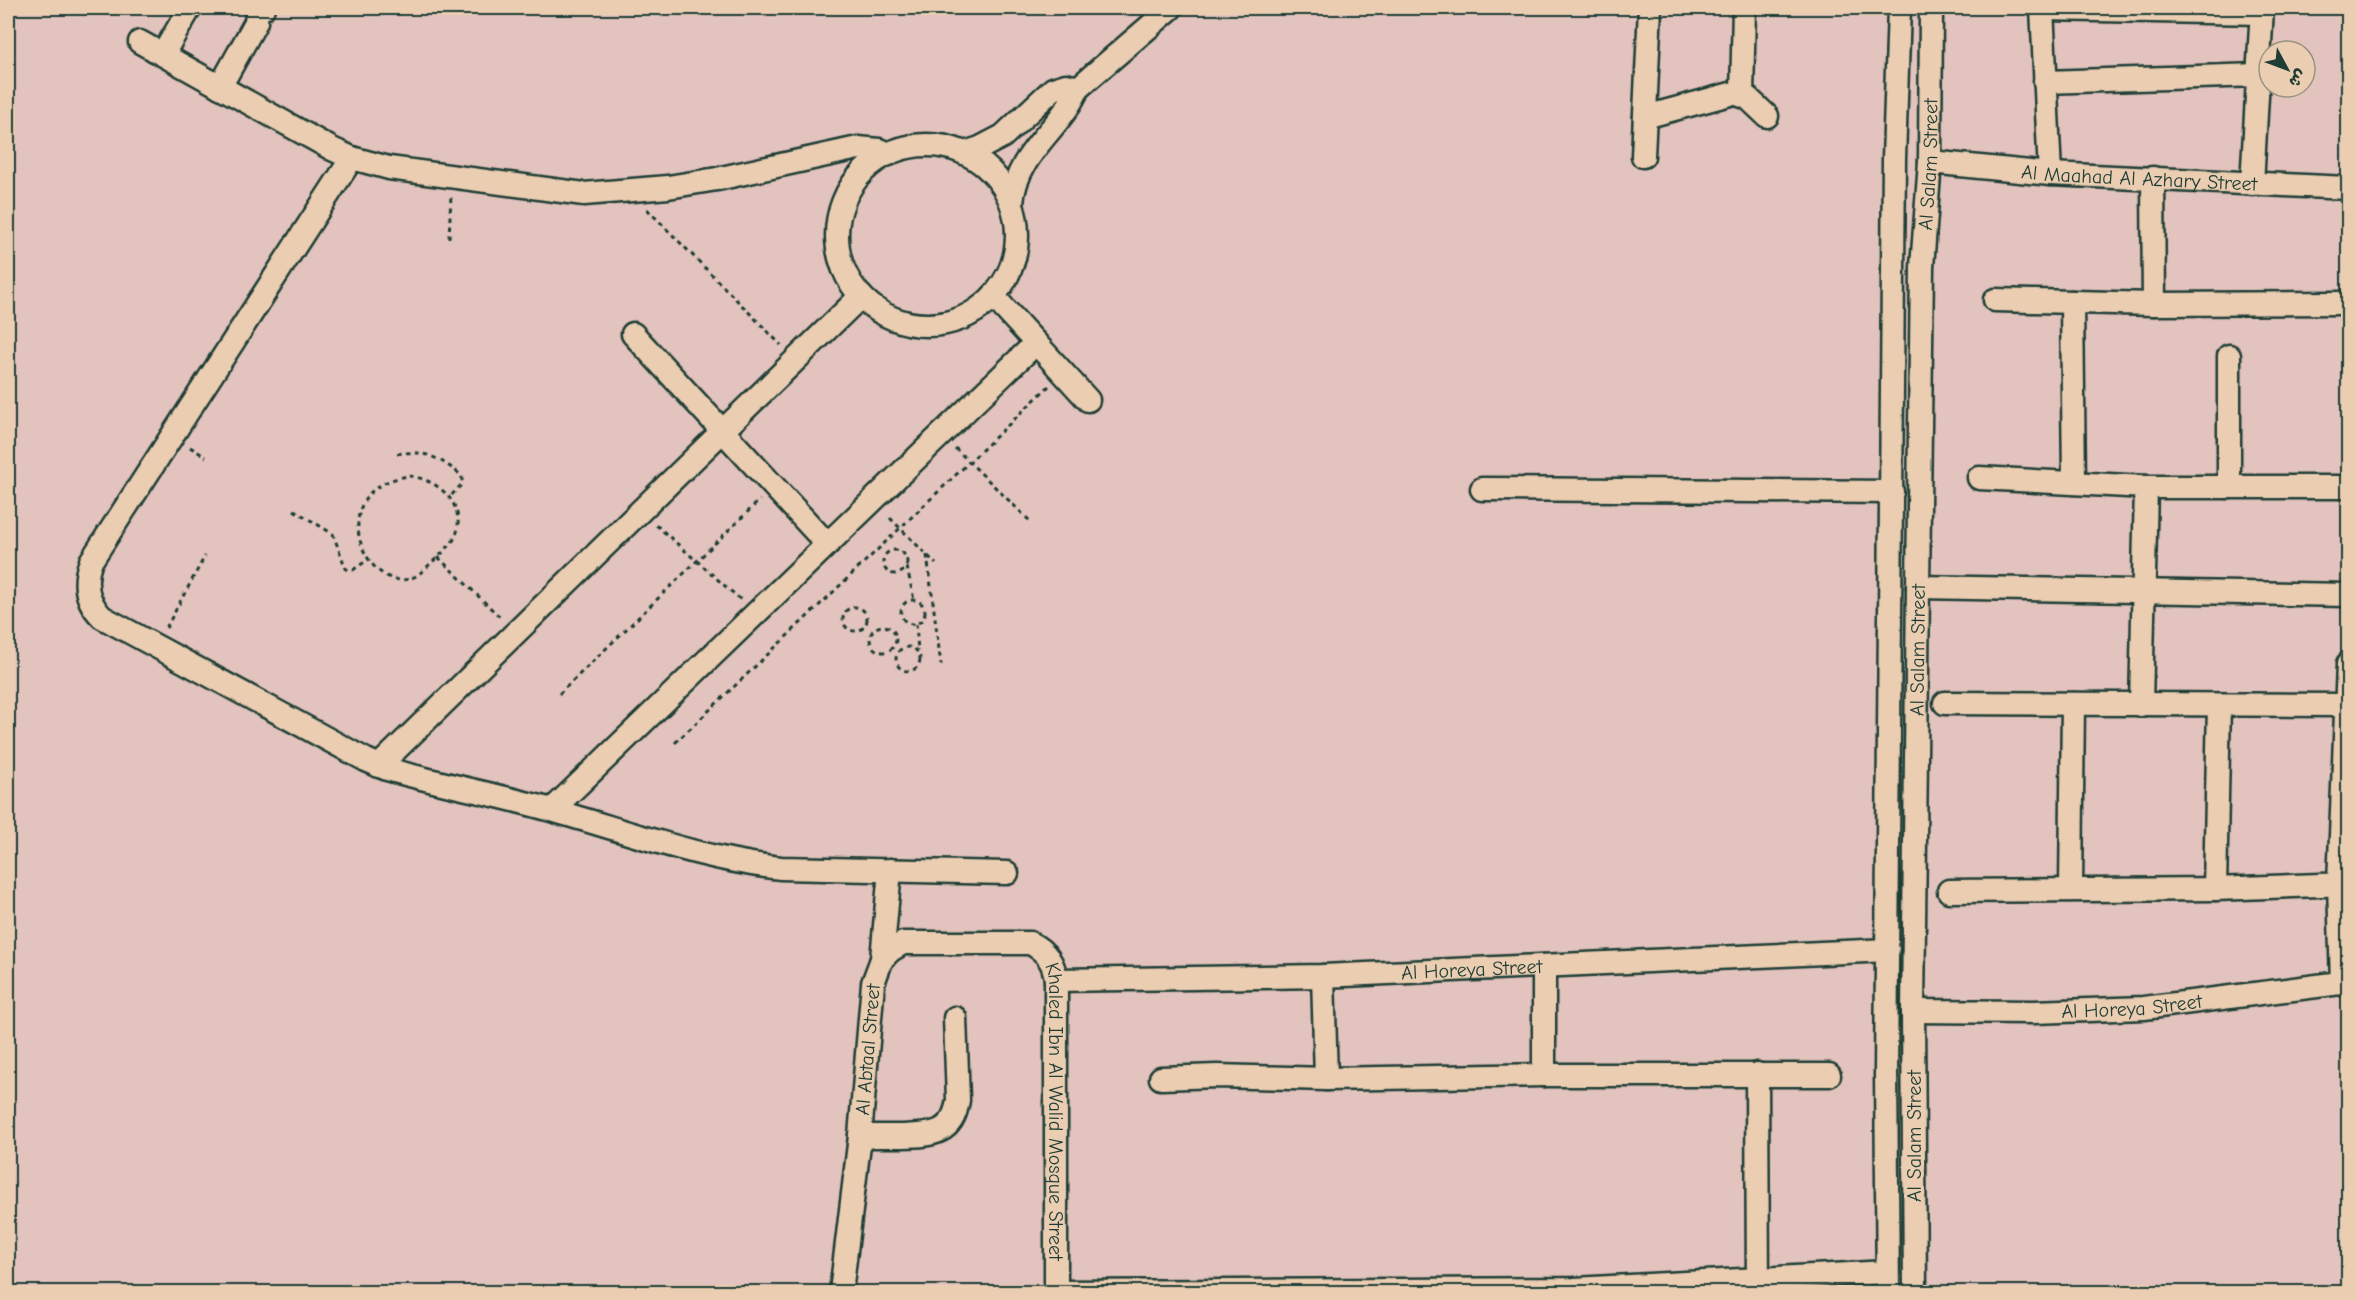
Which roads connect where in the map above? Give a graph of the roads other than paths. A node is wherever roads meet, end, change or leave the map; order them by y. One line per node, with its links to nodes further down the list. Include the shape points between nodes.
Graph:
1 (190, 8): 12 (street)
2 (1171, 8): 16 (street)
3 (1650, 8): 20 (street)
4 (1744, 8): 18 (street)
5 (1899, 8): 31 (street, Al Salam Street)
6 (1931, 8): 25 (street, Al Salam Street)
7 (2042, 8): 9 (street); 14 (street)
8 (258, 9): 15 (street, via 256,22)
9 (2262, 10): 10 (street)
10 (2260, 39)
11 (140, 42): 12 (street)
12 (163, 54): 15 (street)
13 (2257, 75): 14 (street)
14 (2046, 82): 26 (street)
15 (220, 87): 24 (street)
16 (1078, 88): 21 (street, via 1066,85 1053,89 1003,136); 30 (street, via 1020,169)
17 (2257, 93): 28 (street)
18 (1742, 95): 19 (street); 20 (street, via 1726,94)
19 (1767, 116)
20 (1645, 117): 23 (street)
21 (965, 153): 22 (street, via 920,145); 30 (street, via 993,174)
22 (890, 154): 24 (street, via 858,148 717,179 584,194 389,168); 33 (street, via 857,180 839,218 839,251 847,275)
23 (1643, 156)
24 (352, 158): 61 (street, via 91,561 86,583 87,594 102,617)
25 (1930, 162): 26 (street, Al Maahad Al Azhary Street); 32 (street, Al Salam Street)
26 (2050, 174): 27 (street, Al Maahad Al Azhary Street)
27 (2153, 178): 28 (street, Al Maahad Al Azhary Street); 38 (street)
28 (2252, 184): 29 (street, Al Maahad Al Azhary Street)
29 (2349, 188)
30 (1012, 203): 34 (street, via 1016,252)
31 (1895, 267): 32 (street); 50 (street, Al Salam Street)
32 (1922, 267): 52 (street, Al Salam Street)
33 (861, 296): 34 (street, via 895,318 919,324 967,315); 43 (street)
34 (993, 296): 40 (street)
35 (1995, 300): 36 (street)
36 (2072, 302): 38 (street); 45 (street)
37 (2349, 303): 38 (street)
38 (2154, 304)
39 (633, 334): 43 (street)
40 (1036, 343): 42 (street); 51 (street)
41 (2229, 356): 47 (street)
42 (1088, 400)
43 (723, 431): 51 (street); 61 (street)
44 (1979, 478): 45 (street)
45 (2074, 483): 46 (street)
46 (2146, 487): 47 (street); 53 (street)
47 (2229, 487): 48 (street)
48 (2349, 487)
49 (1482, 489): 50 (street)
50 (1892, 492): 71 (street, Al Salam Street)
51 (827, 544): 63 (street)
52 (1918, 587): 53 (street); 77 (street, Al Salam Street)
53 (2144, 593): 54 (street); 58 (street)
54 (2349, 596)
55 (2349, 664): 60 (street)
56 (1945, 703): 57 (street)
57 (2073, 704): 58 (street); 67 (street)
58 (2141, 705): 59 (street)
59 (2219, 705): 60 (street); 68 (street)
60 (2347, 705): 62 (street)
61 (379, 766): 63 (street)
62 (2346, 787): 66 (street)
63 (552, 810): 64 (street, via 757,866)
64 (890, 870): 65 (street); 72 (street)
65 (1007, 873)
66 (2344, 884): 68 (street); 76 (street)
67 (2071, 889): 68 (street); 69 (street)
68 (2215, 889)
69 (1949, 891)
70 (1030, 943): 72 (street, Al Abtaal Street, via 903,943); 75 (street, Khaled Ibn Al Walid Mosque Street, via 1049,957)
71 (1888, 950): 73 (street, Al Horeya Street); 85 (street, Al Salam Street)
72 (882, 959): 84 (street, Al Abtaal Street, via 873,983)
73 (1544, 966): 74 (street, Al Horeya Street); 80 (street)
74 (1323, 976): 75 (street, Al Horeya Street); 83 (street)
75 (1056, 980): 89 (street, Khaled Ibn Al Walid Mosque Street)
76 (2345, 983): 77 (street, Al Horeya Street, via 2144,1008)
77 (1913, 1011): 93 (street, Al Salam Street)
78 (955, 1018): 84 (street, via 958,1100 950,1123 929,1135)
79 (1757, 1074): 80 (street); 81 (street); 86 (street)
80 (1544, 1075): 83 (street)
81 (1829, 1075)
82 (1161, 1078): 83 (street)
83 (1326, 1079)
84 (860, 1136): 92 (street, Al Abtaal Street)
85 (1888, 1282): 86 (street)
86 (1758, 1286): 88 (street)
87 (1460, 1291): 88 (street); 91 (street)
88 (1574, 1291)
89 (1056, 1292): 90 (street)
90 (1171, 1292): 91 (street)
91 (1342, 1292)
92 (841, 1293)
93 (1915, 1293)

